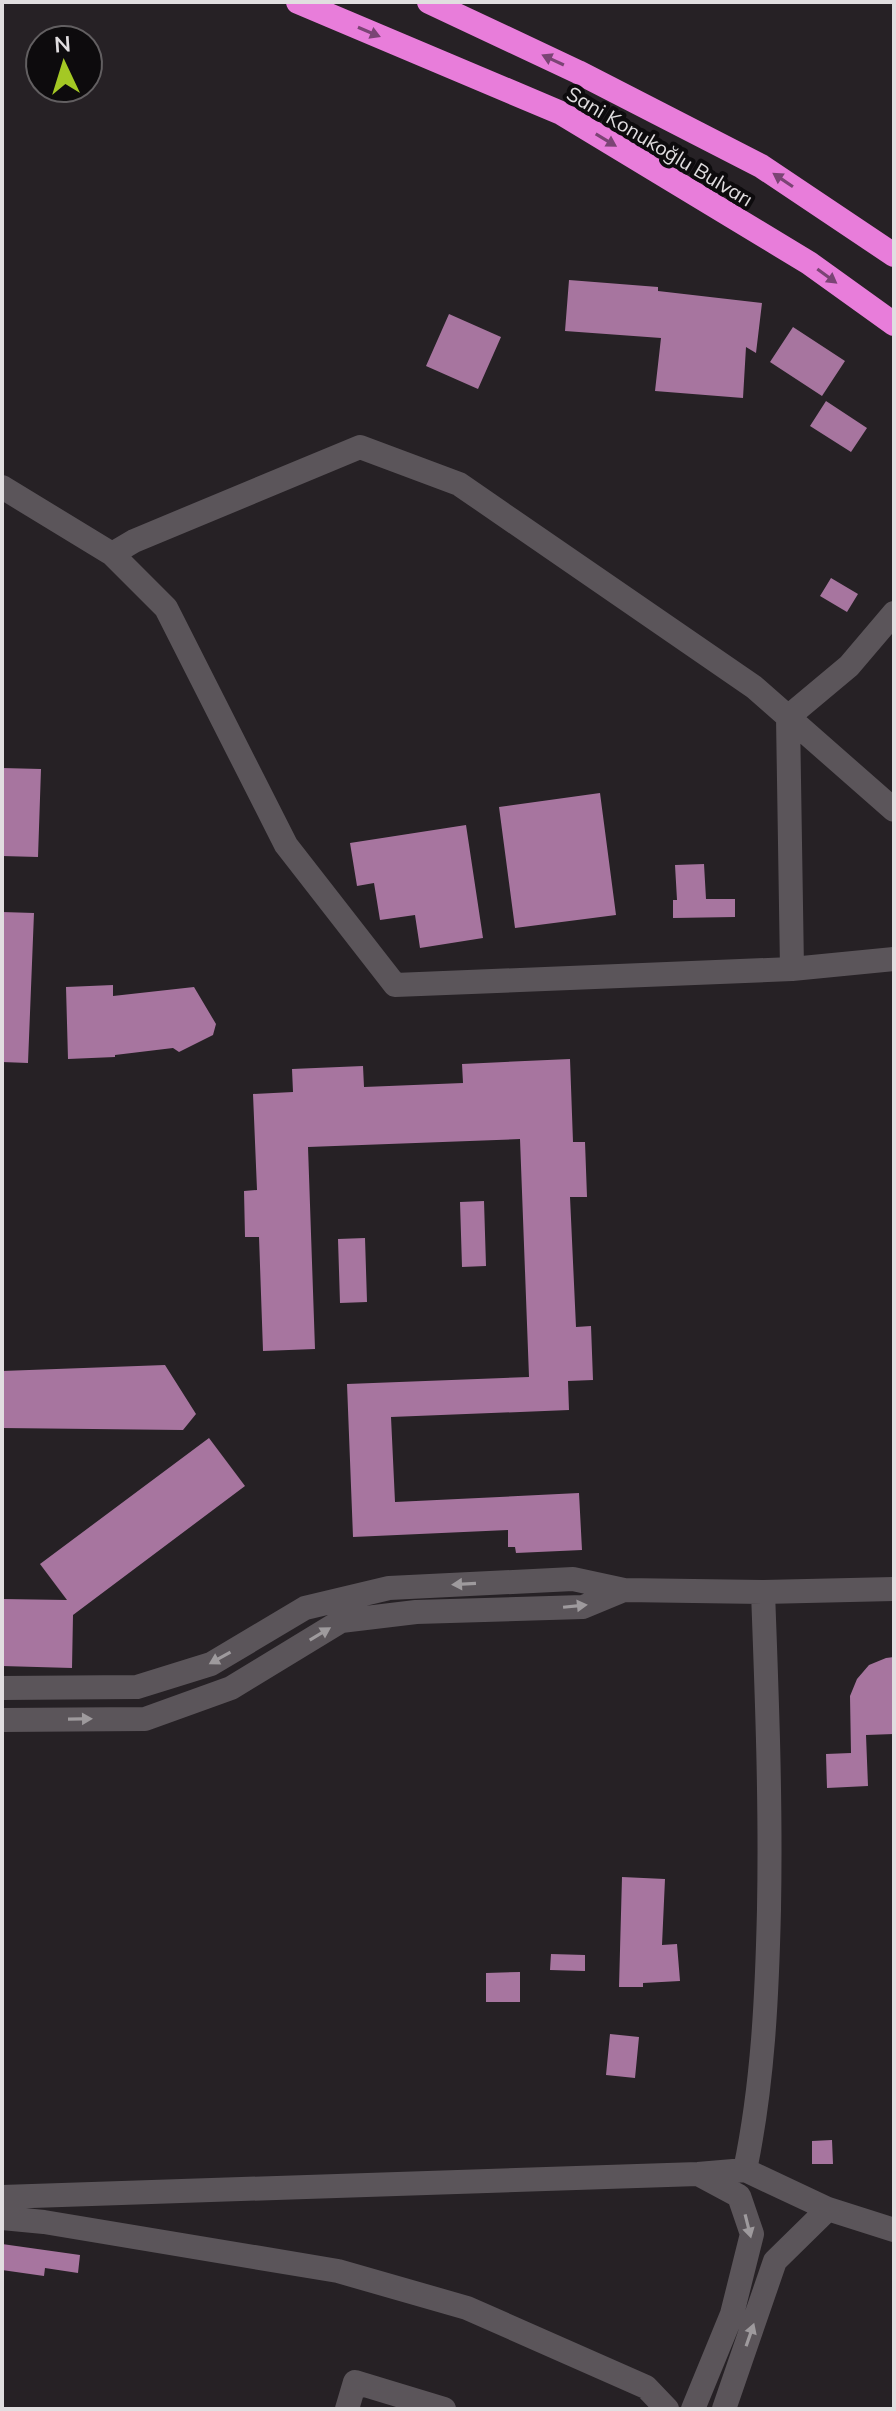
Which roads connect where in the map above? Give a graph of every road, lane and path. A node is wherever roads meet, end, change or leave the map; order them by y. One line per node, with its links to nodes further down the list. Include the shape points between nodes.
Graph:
1 (298, 2): 4 (highway, Sani Konukoğlu Bulvarı, one-way to 4, via 561,113 809,263)
2 (429, 2): 3 (highway, Sani Konukoğlu Bulvarı, one-way to 2, via 761,166)
3 (894, 255)
4 (894, 324)
5 (2, 487): 6 (street)
6 (112, 554): 8 (street, via 360,447 459,484 754,687); 11 (street, via 166,608 286,845 395,985)
7 (894, 613): 8 (street, via 849,666)
8 (788, 717): 9 (street); 11 (street)
9 (894, 810)
10 (894, 959): 11 (street)
11 (792, 969)
12 (894, 1589): 14 (street)
13 (624, 1590): 14 (street); 15 (street, one-way to 15, via 573,1579 389,1588 305,1608 211,1664 137,1687); 16 (street, one-way to 13, via 145,1719 231,1688 341,1621 416,1612 583,1607)
14 (763, 1592): 17 (street, via 771,1789 768,1976 757,2114)
15 (2, 1688)
16 (2, 1720)
17 (745, 2170): 18 (street); 20 (street)
18 (698, 2174): 19 (street); 23 (street, one-way to 23, via 739,2196 752,2234 732,2314)
19 (2, 2197)
20 (828, 2209): 22 (street); 27 (street, one-way to 20, via 775,2261)
21 (2, 2218): 26 (street, via 338,2271 467,2308 646,2387)
22 (894, 2230)
23 (698, 2408)
24 (347, 2409): 25 (street, via 355,2382)
25 (444, 2409)
26 (667, 2409)
27 (724, 2409)

